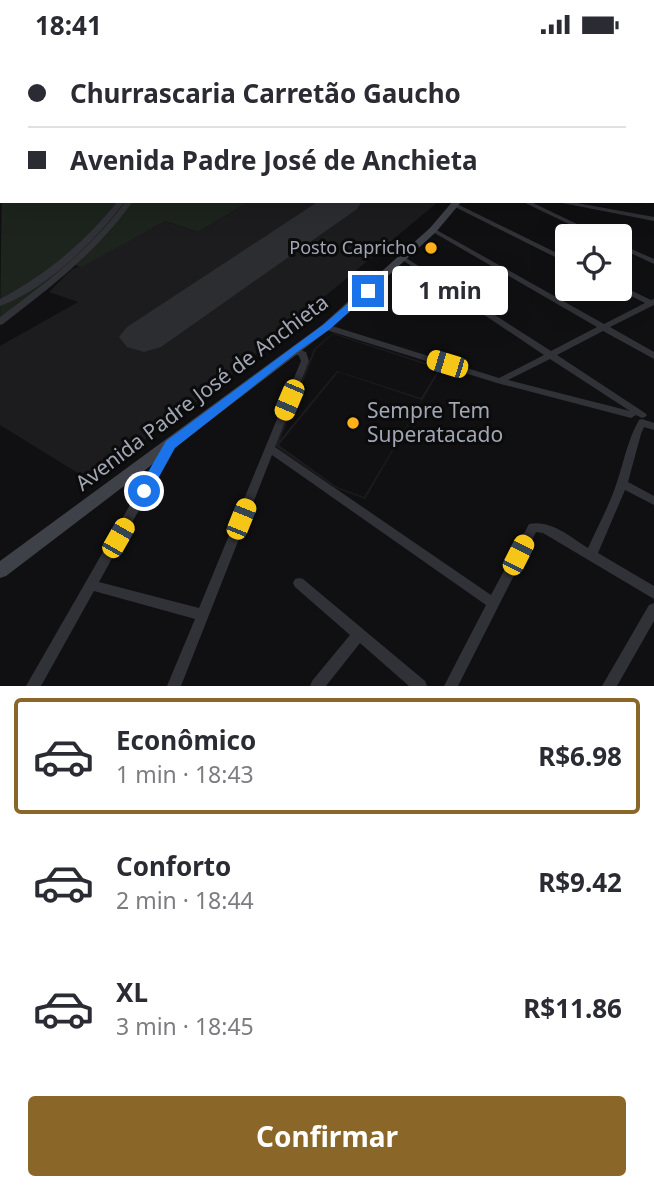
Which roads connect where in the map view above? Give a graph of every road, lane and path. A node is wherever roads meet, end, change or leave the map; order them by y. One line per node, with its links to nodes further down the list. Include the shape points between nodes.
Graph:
1 (120, 203): 19 (street, via 81,246 13,299)
2 (130, 203): 20 (street, via 78,261)
3 (457, 203): 12 (main road, Avenida Padre José de Anchieta); 14 (street)
4 (528, 203): 10 (street)
5 (566, 203): 7 (street)
6 (609, 203): 7 (street)
7 (606, 210): 8 (street)
8 (625, 214): 9 (street); 11 (street)
9 (654, 219)
10 (573, 224)
11 (654, 226)
12 (433, 230): 15 (main road, Avenida Padre José de Anchieta); 23 (street)
13 (632, 252): 16 (street)
14 (555, 255)
15 (403, 258): 22 (main road, Avenida Padre José de Anchieta); 25 (street)
16 (654, 262)
17 (632, 292): 18 (street)
18 (653, 302): 23 (street)
19 (0, 303)
20 (5, 315): 21 (street)
21 (0, 322)
22 (327, 327): 24 (main road, Avenida Padre José de Anchieta); 27 (street)
23 (603, 327): 25 (street); 26 (street)
24 (293, 350): 30 (main road, Avenida Padre José de Anchieta); 31 (street, via 303,354 305,361)
25 (551, 354): 27 (street); 28 (street, via 617,398)
26 (654, 356)
27 (500, 381): 28 (street)
28 (637, 417): 29 (street); 32 (street)
29 (654, 425)
30 (171, 444): 34 (main road, Avenida Padre José de Anchieta); 39 (street)
31 (269, 447): 41 (street); 43 (street)
32 (622, 484): 33 (street); 35 (street)
33 (654, 501)
34 (59, 527): 36 (main road, Avenida Padre José de Anchieta); 37 (main road, Avenida Padre José de Anchieta)
35 (591, 555): 40 (street); 41 (street, via 534,526)
36 (0, 559)
37 (0, 571)
38 (299, 583): 44 (street)
39 (91, 585): 43 (street); 45 (street)
40 (654, 593)
41 (492, 603): 49 (street)
42 (654, 609): 50 (street)
43 (203, 615): 46 (street)
44 (359, 634): 47 (street); 48 (street)
45 (33, 686)
46 (174, 686)
47 (317, 686)
48 (420, 686)
49 (452, 686)
50 (610, 686)

